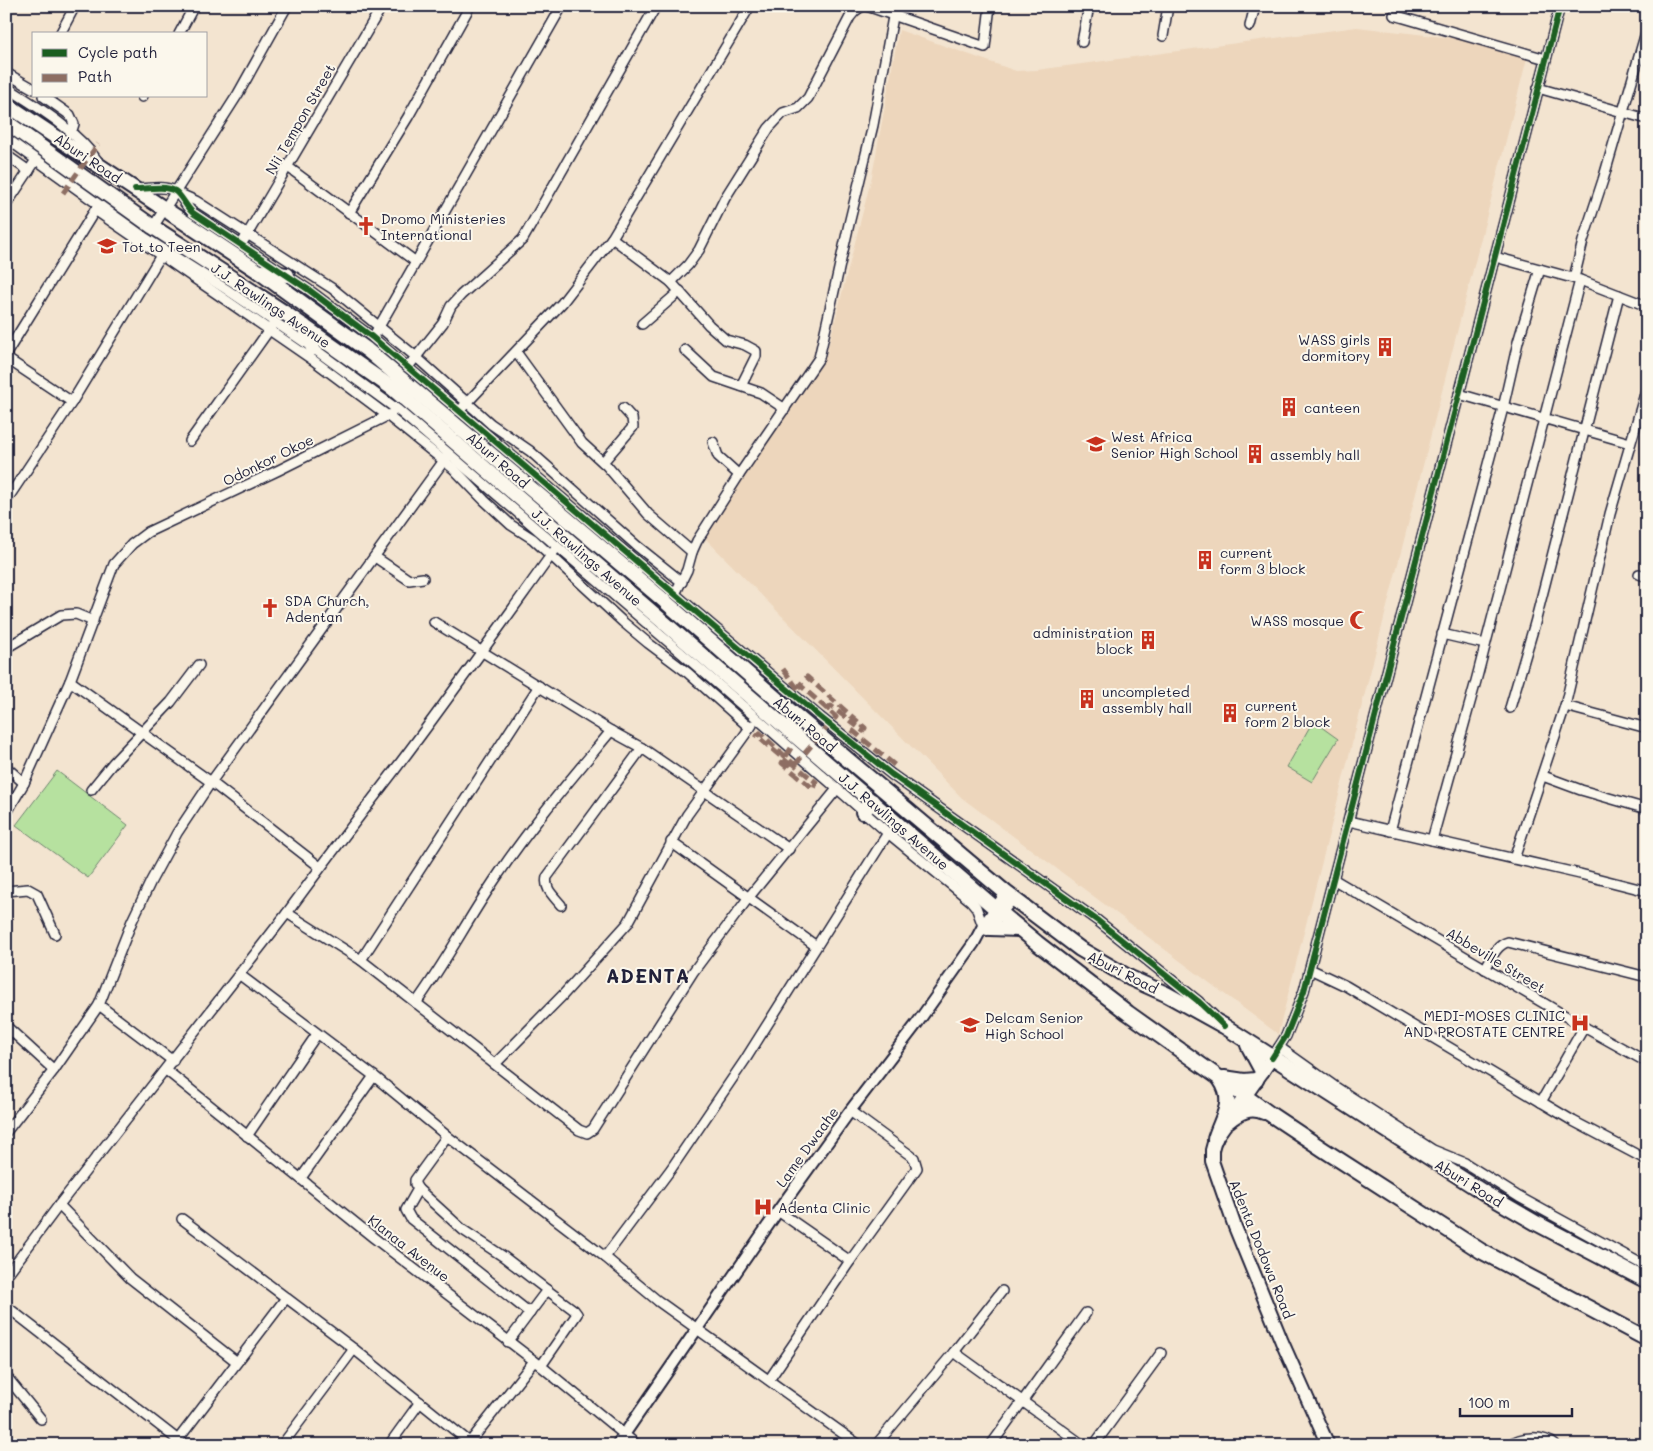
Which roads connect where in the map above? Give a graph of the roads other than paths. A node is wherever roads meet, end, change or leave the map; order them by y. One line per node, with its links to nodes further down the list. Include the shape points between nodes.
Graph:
1 (75, 6): 20 (street)
2 (194, 6): 21 (street)
3 (287, 6): 43 (street, via 238,94)
4 (382, 6): 39 (street, Nii Tempon Street)
5 (470, 6): 46 (street)
6 (562, 6): 53 (street)
7 (656, 6): 72 (street, via 523,239 461,295)
8 (750, 6): 49 (street)
9 (862, 6): 58 (street, via 850,17 808,98 798,108 783,113 769,128 725,198 699,250)
10 (867, 6): 16 (street)
11 (990, 6): 16 (street, via 985,47)
12 (1089, 6): 23 (street)
13 (1168, 6): 22 (street)
14 (1254, 6): 18 (street)
15 (1560, 6): 24 (street)
16 (894, 11): 82 (street, via 873,125 822,348 819,358)
17 (1394, 15): 24 (street)
18 (1250, 26)
19 (1647, 30): 32 (street)
20 (61, 32)
21 (179, 32)
22 (1163, 36)
23 (1082, 42)
24 (1546, 59): 28 (street)
25 (6, 73): 26 (street)
26 (32, 85): 29 (street)
27 (6, 87): 29 (street)
28 (1538, 88): 32 (street); 52 (street)
29 (22, 97): 35 (street)
30 (46, 98): 35 (street, via 70,115 74,124)
31 (6, 104): 40 (highway, Aburi Road)
32 (1622, 113): 33 (street); 57 (street)
33 (1647, 119)
34 (6, 122): 47 (highway, J.J. Rawlings Avenue, via 100,189)
35 (71, 133): 40 (street, via 90,149)
36 (6, 138): 38 (street)
37 (6, 155): 41 (street)
38 (36, 160): 41 (street); 45 (street)
39 (288, 167): 46 (street); 48 (street, Nii Tempon Street)
40 (104, 169): 42 (highway, Aburi Road)
41 (29, 171): 44 (street)
42 (135, 189): 43 (street); 47 (highway, Aburi Road)
43 (176, 191): 47 (street); 48 (street); 50 (street, via 193,213)
44 (6, 205)
45 (96, 207): 51 (street); 71 (street)
46 (350, 213): 53 (street)
47 (158, 219): 55 (highway, Aburi Road); 64 (highway, J.J. Rawlings Avenue)
48 (247, 235): 50 (street, Nii Tempon Street); 65 (street, via 333,289)
49 (612, 238): 58 (street); 70 (street, via 562,303)
50 (241, 244): 56 (street)
51 (163, 253): 62 (street); 66 (street); 78 (street)
52 (1495, 257): 54 (street); 77 (street)
53 (416, 262): 65 (street)
54 (1540, 269): 57 (street); 81 (street)
55 (258, 271): 56 (highway); 103 (highway, Aburi Road, via 399,376)
56 (287, 275): 67 (street)
57 (1577, 279): 60 (street); 86 (street)
58 (671, 282): 59 (street)
59 (680, 292): 63 (street); 75 (street, via 726,340 756,351)
60 (1619, 295): 61 (street); 87 (street)
61 (1647, 306)
62 (275, 322): 66 (street); 68 (street)
63 (642, 324)
64 (304, 326): 68 (highway); 99 (highway, J.J. Rawlings Avenue, via 392,388)
65 (378, 327): 67 (street); 72 (street)
66 (268, 330): 85 (street); 88 (street)
67 (372, 337): 74 (street)
68 (313, 348): 83 (street)
69 (685, 350): 75 (street, via 714,377)
70 (516, 352): 79 (street); 92 (street, via 582,443)
71 (6, 354)
72 (416, 356): 74 (street); 79 (street)
73 (6, 358): 78 (street)
74 (408, 367): 84 (street)
75 (741, 386): 82 (street, via 761,393)
76 (1647, 387): 90 (street)
77 (1459, 394): 81 (street); 132 (street)
78 (72, 402): 94 (street)
79 (466, 403): 84 (street); 101 (street, via 530,451)
80 (623, 408): 92 (street, via 632,418 632,427)
81 (1503, 408): 86 (street); 106 (street)
82 (785, 409): 93 (street)
83 (398, 410): 85 (street, Odonkor Okoe); 91 (street)
84 (459, 411): 102 (street)
85 (388, 416): 91 (street); 104 (street, Odonkor Okoe, via 148,532 114,564)
86 (1544, 419): 87 (street); 107 (street)
87 (1584, 430): 90 (street); 115 (street, via 1535,624)
88 (190, 442)
89 (713, 442): 93 (street, via 718,456)
90 (1630, 443): 114 (street)
91 (447, 457): 95 (street); 97 (street, via 484,500); 98 (street)
92 (604, 462): 96 (street, via 648,514)
93 (739, 475): 96 (street)
94 (6, 501)
95 (557, 547): 97 (street); 99 (street)
96 (692, 552): 101 (street)
97 (551, 555): 109 (street); 117 (street, via 623,622 688,672)
98 (375, 557): 100 (street, via 409,580); 124 (street)
99 (583, 561): 113 (highway, J.J. Rawlings Avenue)
100 (423, 578)
101 (682, 582): 102 (street)
102 (676, 594): 103 (street)
103 (684, 610): 143 (highway, Aburi Road, via 796,716); 160 (street, via 891,774 1098,921 1198,1001)
104 (93, 621): 108 (street, via 76,614 61,615); 111 (street, Odonkor Okoe)
105 (434, 622): 109 (street)
106 (1442, 634): 107 (street); 133 (street)
107 (1485, 644): 135 (street)
108 (6, 648)
109 (483, 650): 112 (street); 139 (street)
110 (199, 665): 120 (street, via 171,702)
111 (70, 681): 120 (street); 125 (street, Odonkor Okoe)
112 (539, 686): 119 (street); 152 (street)
113 (735, 691): 116 (street); 129 (highway, J.J. Rawlings Avenue)
114 (1565, 706): 118 (street); 123 (street)
115 (1510, 708)
116 (757, 718): 117 (street); 126 (street)
117 (750, 728): 128 (street)
118 (1647, 728)
119 (611, 731): 121 (street); 157 (street, via 502,868)
120 (142, 732): 124 (street); 127 (street)
121 (642, 748): 128 (street); 145 (street, via 547,877 546,884)
122 (6, 767): 125 (street)
123 (1543, 776): 130 (street); 138 (street)
124 (211, 782): 139 (street); 158 (street, via 164,855 132,921)
125 (24, 783): 131 (street, Odonkor Okoe)
126 (837, 789): 129 (street); 137 (street)
127 (90, 790)
128 (705, 790): 136 (street); 137 (street)
129 (867, 807): 134 (street); 146 (highway, J.J. Rawlings Avenue)
130 (1647, 809)
131 (6, 814)
132 (1348, 821): 133 (street); 140 (street)
133 (1390, 831): 135 (street)
134 (888, 833): 148 (street, via 971,901); 151 (street)
135 (1432, 840): 138 (street)
136 (671, 842): 144 (street); 167 (street, via 628,923 531,1030)
137 (789, 848): 144 (street)
138 (1514, 859): 142 (street)
139 (320, 867): 147 (street)
140 (1334, 879): 153 (street); 154 (street, Abbeville Street)
141 (6, 891): 150 (street, via 28,889 37,894)
142 (1647, 891)
143 (1009, 896): 146 (street, Lame Dwaahe); 160 (highway, Aburi Road, via 1080,950)
144 (749, 898): 151 (street); 167 (street, via 693,972 590,1132 583,1133)
145 (561, 905)
146 (999, 910): 148 (street, Lame Dwaahe); 149 (highway, J.J. Rawlings Avenue)
147 (287, 913): 152 (street); 155 (street)
148 (986, 927): 149 (highway); 175 (street, Lame Dwaahe)
149 (1020, 929): 172 (highway, J.J. Rawlings Avenue, via 1128,1013)
150 (55, 934)
151 (816, 946): 188 (street, via 671,1169)
152 (361, 960): 157 (street)
153 (1310, 969): 164 (street, via 1286,1036); 174 (street, via 1346,986)
154 (1485, 970): 156 (street, via 1498,948 1508,942); 161 (street, Abbeville Street)
155 (240, 975): 162 (street); 165 (street)
156 (1647, 977)
157 (416, 1003): 167 (street)
158 (99, 1005): 165 (street); 168 (street)
159 (6, 1026): 168 (street)
160 (1224, 1026): 163 (highway, Aburi Road)
161 (1584, 1028): 166 (street, Abbeville Street); 174 (street)
162 (317, 1034): 171 (street); 179 (street)
163 (1243, 1038): 164 (highway, Aburi Road); 170 (highway, via 1254,1053)
164 (1276, 1052): 170 (main road); 190 (street, via 1433,1150 1464,1163); 192 (highway, Aburi Road, via 1486,1194)
165 (173, 1061): 169 (street)
166 (1647, 1062)
167 (495, 1064)
168 (54, 1070): 178 (street)
169 (166, 1070): 179 (street, Klanaa Avenue); 185 (street)
170 (1259, 1075): 172 (highway, via 1244,1081); 173 (main road)
171 (374, 1076): 180 (street); 183 (street)
172 (1218, 1076): 173 (highway, J.J. Rawlings Avenue); 181 (highway, via 1228,1094 1228,1101)
173 (1245, 1096): 176 (highway); 177 (main road)
174 (1541, 1102): 182 (street)
175 (850, 1111): 186 (street, Lame Dwaahe); 189 (street, via 914,1158 917,1168)
176 (1270, 1114): 177 (highway, via 1249,1109); 200 (highway, via 1481,1251)
177 (1228, 1121): 181 (main road)
178 (6, 1132)
179 (247, 1136): 183 (street, Klanaa Avenue)
180 (447, 1136): 184 (street, via 415,1180); 188 (street)
181 (1215, 1139): 225 (main road, Adenta Dodowa Road, via 1212,1161 1224,1198)
182 (1647, 1160)
183 (301, 1178): 201 (street, Klanaa Avenue)
184 (418, 1189): 193 (street, via 463,1230); 197 (street, via 406,1210 411,1219)
185 (59, 1206): 191 (street); 205 (street, via 130,1278)
186 (778, 1211): 189 (street); 199 (street, Lame Dwaahe)
187 (182, 1219): 195 (street)
188 (605, 1257): 199 (street)
189 (850, 1261): 208 (street)
190 (1647, 1268)
191 (6, 1276)
192 (1647, 1281)
193 (547, 1290): 197 (street); 206 (street, via 577,1314)
194 (1002, 1291): 203 (street)
195 (286, 1298): 202 (street); 205 (street)
196 (6, 1306): 214 (street)
197 (530, 1313): 201 (street)
198 (1086, 1313): 209 (street)
199 (697, 1330): 208 (street); 212 (street, Lame Dwaahe)
200 (1647, 1339)
201 (508, 1342): 206 (street, Klanaa Avenue)
202 (354, 1349): 210 (street); 216 (street)
203 (954, 1352): 209 (street); 221 (street)
204 (1161, 1353): 224 (street)
205 (237, 1362): 214 (street)
206 (537, 1364): 212 (street, Klanaa Avenue); 215 (street)
207 (6, 1376): 211 (street)
208 (769, 1380): 213 (street)
209 (1022, 1400): 222 (street); 223 (street)
210 (420, 1402): 215 (street); 217 (street)
211 (41, 1419)
212 (623, 1435): 218 (street, Lame Dwaahe); 219 (street, Klanaa Avenue)
213 (846, 1441): 220 (street)
214 (176, 1442)
215 (472, 1444)
216 (282, 1445)
217 (389, 1445)
218 (616, 1445)
219 (637, 1445)
220 (859, 1445)
221 (876, 1445)
222 (991, 1445)
223 (1083, 1445)
224 (1094, 1445)
225 (1328, 1445)
226 (1509, 1445): 227 (street, via 1533,1438)
227 (1555, 1445)

